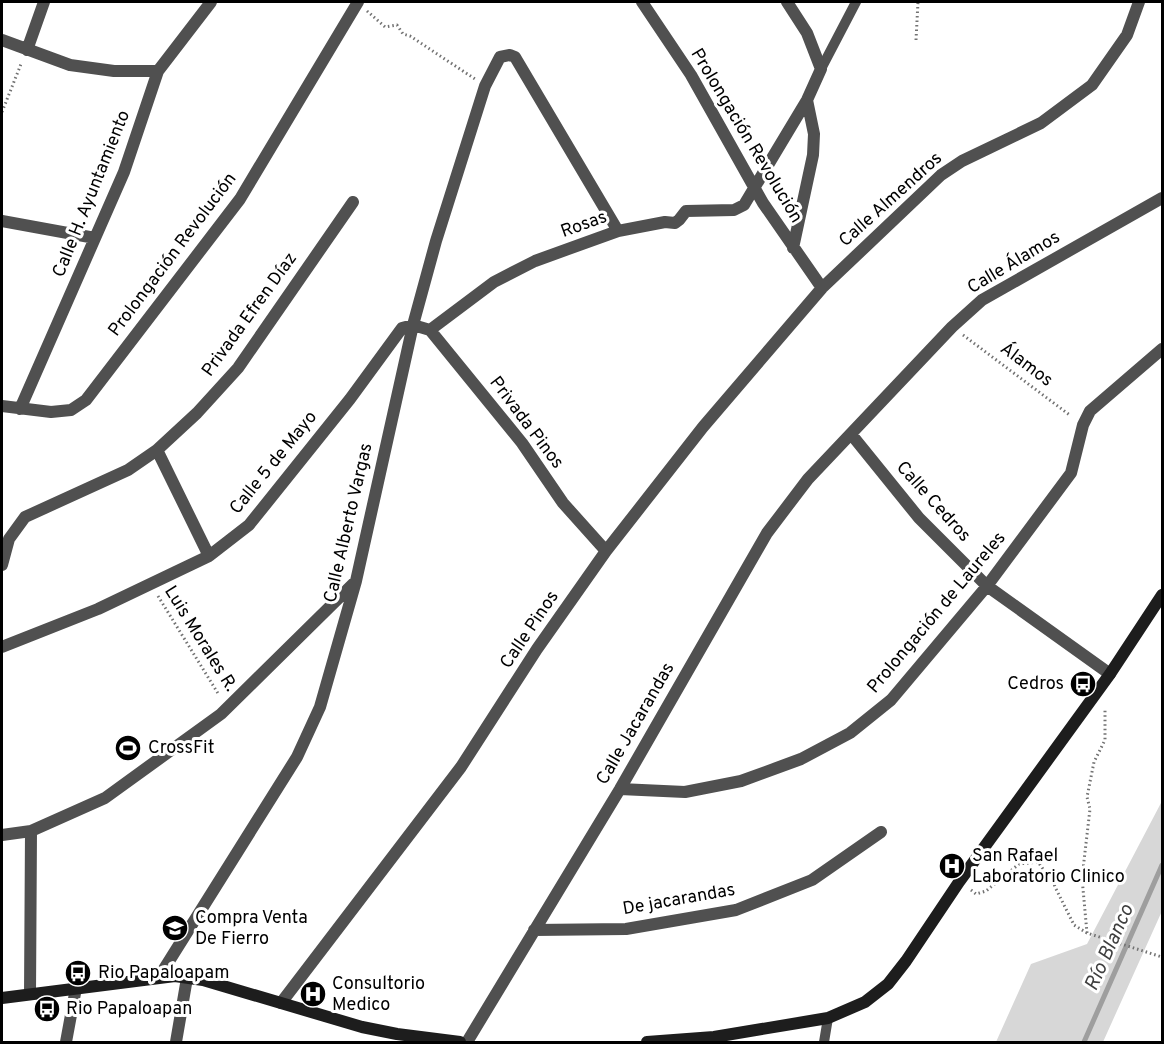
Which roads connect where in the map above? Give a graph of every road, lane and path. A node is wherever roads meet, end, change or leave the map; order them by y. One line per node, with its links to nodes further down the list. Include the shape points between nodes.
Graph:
1 (44, 2): 12 (street)
2 (211, 2): 14 (street, Calle H. Ayuntamiento)
3 (358, 2): 31 (street, Prolongación Revolución, via 240,199 86,400 71,410)
4 (642, 2): 18 (street, Prolongación Revolución, via 691,75)
5 (788, 2): 13 (street)
6 (856, 2): 13 (lane)
7 (918, 2): 11 (path)
8 (1139, 2): 25 (street, Calle Almendros, via 1127,35 1092,85 1041,123 941,175)
9 (377, 20): 15 (path, via 385,27 397,25 403,34)
10 (2, 40): 12 (street)
11 (916, 40)
12 (27, 50): 14 (street, via 70,65); 17 (path)
13 (822, 69): 16 (street, Rosas)
14 (158, 71): 23 (street, Calle H. Ayuntamiento, via 124,172)
15 (485, 86): 22 (street, Calle Alberto Vargas, via 500,57 515,57); 26 (street, Calle Alberto Vargas)
16 (807, 100): 18 (street, Rosas); 24 (street, via 814,134 813,155)
17 (2, 112)
18 (754, 188): 22 (street, Rosas, via 744,205 735,210 686,211 675,223); 24 (street, Prolongación Revolución)
19 (1162, 198): 27 (street, Calle Álamos, via 982,300)
20 (353, 202): 34 (street, Privada Efren Díaz, via 238,368)
21 (2, 221): 23 (street)
22 (618, 231): 28 (street, Rosas, via 535,261 494,282)
23 (95, 238): 31 (street, Calle H. Ayuntamiento)
24 (793, 248): 25 (street, Prolongación Revolución)
25 (822, 288): 35 (street, Calle Pinos, via 703,427)
26 (413, 325): 28 (street); 36 (street, Calle 5 de Mayo, via 402,328 249,525); 38 (street, Calle Alberto Vargas)
27 (952, 327): 32 (path, Álamos); 33 (street, Calle Álamos)
28 (430, 330): 35 (street, Privada Pinos, via 522,443 563,503)
29 (1162, 349): 32 (street, Prolongación de Laureles, via 1090,411)
30 (2, 406): 31 (street)
31 (20, 409)
32 (1083, 425): 40 (street, Prolongación de Laureles, via 1071,473)
33 (851, 434): 40 (street, Calle Cedros, via 919,518); 46 (street, Calle Jacarandas, via 808,479 767,533)
34 (157, 450): 36 (street); 37 (street, Privada Efren Díaz, via 129,470 25,517 9,539)
35 (606, 551): 59 (street, Calle Pinos, via 460,767)
36 (209, 556): 39 (street, Calle 5 de Mayo)
37 (2, 565)
38 (356, 581): 45 (street); 54 (street, Calle Alberto Vargas, via 320,707 297,757)
39 (151, 584): 42 (street, Calle 5 de Mayo); 45 (path, Luis Morales R.)
40 (987, 586): 43 (street, Calle Cedros); 46 (street, Prolongación de Laureles, via 891,700 850,733 801,759 741,781 685,792)
41 (1162, 595): 43 (main road)
42 (2, 647)
43 (1110, 675): 50 (main road)
44 (1105, 705): 52 (path, via 1104,740 1094,762 1087,797 1090,809 1082,878)
45 (227, 708): 47 (street, via 105,798)
46 (620, 789): 51 (street, Calle Jacarandas)
47 (31, 831): 49 (street); 57 (street)
48 (881, 832): 51 (street, De jacarandas, via 813,880 736,910 626,929)
49 (2, 835)
50 (959, 882): 52 (path, via 976,894 986,891 1019,864 1038,862 1051,874 1074,925); 60 (main road, via 888,984 865,1002)
51 (534, 930): 65 (street, Calle Jacarandas)
52 (1087, 933): 53 (path)
53 (1161, 957)
54 (159, 977): 55 (main road); 56 (main road)
55 (187, 978): 59 (main road); 63 (street)
56 (76, 988): 57 (main road); 62 (street)
57 (30, 994): 58 (main road)
58 (2, 998)
59 (281, 1003): 61 (main road, via 372,1029)
60 (828, 1018): 66 (main road, via 714,1037); 67 (lane)
61 (442, 1041): 64 (main road)
62 (66, 1042)
63 (176, 1042)
64 (460, 1042)
65 (467, 1042)
66 (647, 1042)
67 (824, 1042)

